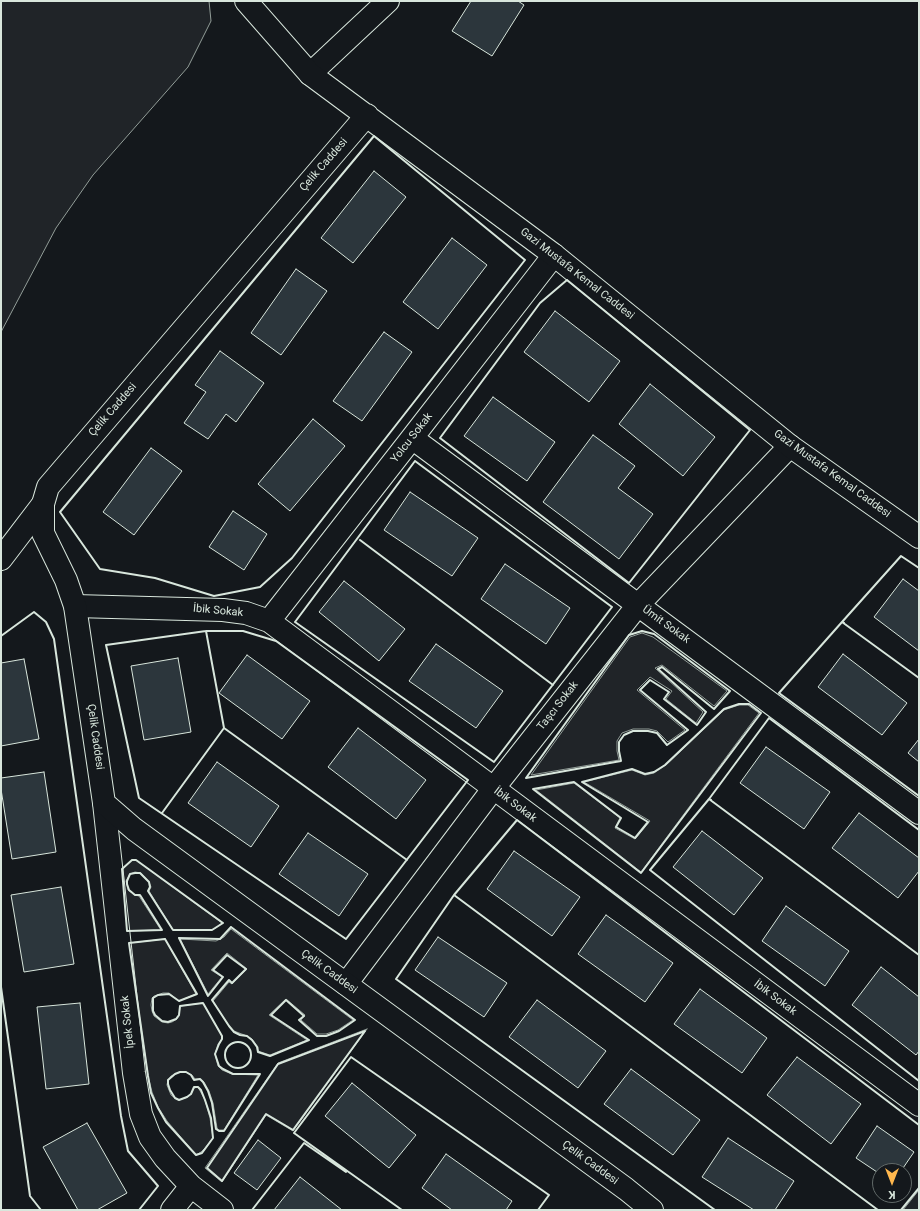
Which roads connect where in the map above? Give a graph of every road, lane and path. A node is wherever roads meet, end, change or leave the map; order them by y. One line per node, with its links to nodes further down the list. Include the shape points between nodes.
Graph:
1 (246, 1): 3 (street, Gazi Mustafa Kemal Caddesi)
2 (388, 1): 3 (street)
3 (310, 74): 4 (street, Gazi Mustafa Kemal Caddesi)
4 (367, 115): 5 (street, Gazi Mustafa Kemal Caddesi); 8 (street, Çelik Caddesi, via 48,486)
5 (554, 255): 6 (street, Yolcu Sokak); 7 (street, Gazi Mustafa Kemal Caddesi)
6 (412, 438): 11 (street, Ümit Sokak); 13 (street, Yolcu Sokak)
7 (790, 446): 9 (street, Gazi Mustafa Kemal Caddesi); 11 (street, Taşcı Sokak)
8 (43, 504): 10 (street); 12 (street, Çelik Caddesi, via 43,533 66,580)
9 (919, 537)
10 (1, 559)
11 (638, 605): 14 (street, Taşcı Sokak); 16 (street, Ümit Sokak)
12 (75, 606): 13 (street, İbik Sokak, via 223,610 246,613); 15 (street, Çelik Caddesi)
13 (269, 621): 14 (street, İbik Sokak)
14 (493, 789): 17 (street, Taşcı Sokak); 18 (street, İbik Sokak)
15 (104, 803): 17 (street, Çelik Caddesi, via 134,828); 19 (street, İpek Sokak, via 134,1073 142,1114 150,1137)
16 (919, 813)
17 (346, 984): 22 (street, Çelik Caddesi)
18 (919, 1105)
19 (191, 1186): 20 (street); 21 (street, İpek Sokak)
20 (172, 1210)
21 (222, 1210)
22 (652, 1210)

